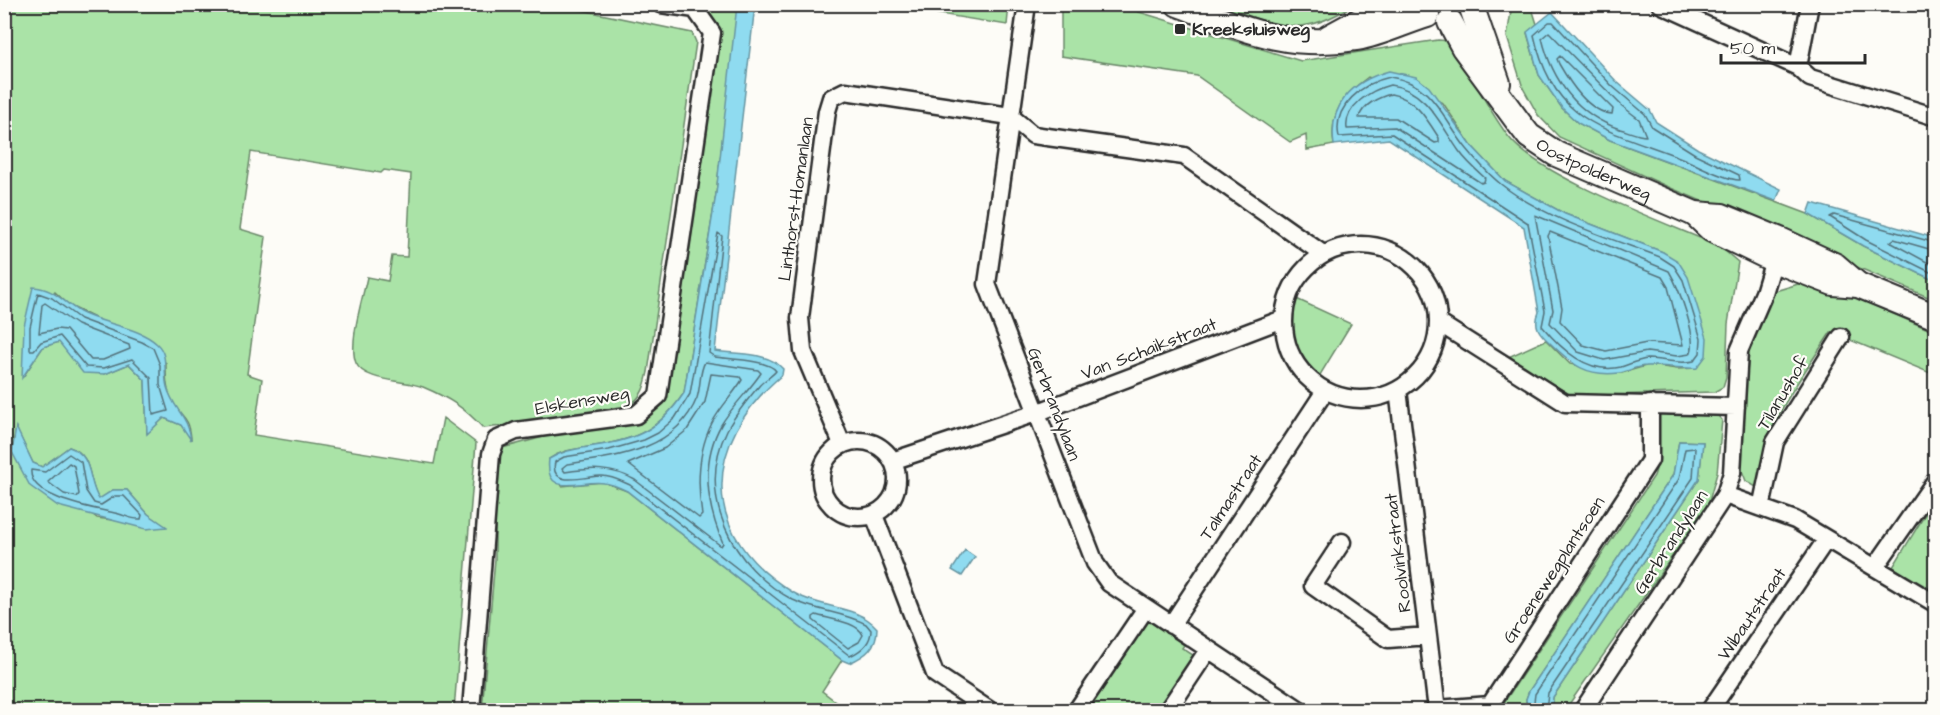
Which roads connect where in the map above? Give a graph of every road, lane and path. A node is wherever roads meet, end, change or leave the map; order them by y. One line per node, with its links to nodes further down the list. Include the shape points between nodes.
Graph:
1 (661, 4): 41 (street, Elskensweg, via 695,9 712,33 658,396 636,415 516,431 496,440 491,454)
2 (1027, 4): 13 (street, Gerbrandylaan)
3 (1178, 4): 10 (street, via 1260,34 1291,42)
4 (1390, 4): 10 (street)
5 (1660, 4): 11 (street)
6 (1809, 4): 11 (street)
7 (1475, 8): 9 (street, via 1467,16); 12 (street, Oostpolderweg)
8 (1423, 10): 9 (street); 10 (street, via 1359,38)
9 (1450, 22): 12 (street, Oostpolderweg)
10 (1320, 42)
11 (1798, 67): 14 (street, via 1810,78)
12 (1505, 105): 15 (street, Oostpolderweg, via 1529,136 1556,154 1695,214 1712,230)
13 (1010, 116): 16 (street, via 1033,135 1184,156); 25 (street, Gerbrandylaan, via 987,285); 26 (street, Linthorst-Homanlaan, via 845,91 831,98 800,318 803,351)
14 (1935, 117)
15 (1777, 250): 17 (street, Oostpolderweg, via 1833,282 1858,285); 24 (street, Gerbrandylaan, via 1739,351)
16 (1323, 254): 18 (street, via 1302,271 1289,293); 19 (street, via 1348,245 1376,246 1401,255 1421,273 1430,288)
17 (1935, 317)
18 (1284, 319): 22 (street, via 1287,345 1299,369); 25 (street, Van Schaikstraat)
19 (1439, 323): 21 (street, via 1428,362); 23 (street, via 1565,403)
20 (1841, 337): 30 (street, Tilanushof, via 1774,442)
21 (1398, 390): 22 (street, via 1378,398 1358,399); 38 (street, Roolvinkstraat)
22 (1324, 391): 37 (street, Talmastraat)
23 (1650, 405): 24 (street); 40 (street, Groenewegplantsoen, via 1650,460 1490,705)
24 (1736, 407): 29 (street, Gerbrandylaan, via 1732,473)
25 (1036, 413): 27 (street, Van Schaikstraat); 36 (street, Gerbrandylaan, via 1095,563 1109,583)
26 (842, 444): 27 (street, via 874,444); 31 (street, via 825,460 821,472 824,495 835,509 850,517)
27 (892, 461): 31 (street, via 897,476 894,495)
28 (1935, 480): 34 (street)
29 (1725, 495): 30 (street); 46 (street, Gerbrandylaan)
30 (1761, 508): 32 (street, via 1795,520)
31 (874, 515): 42 (street, via 935,674)
32 (1826, 540): 34 (street); 47 (street, Wibautstraat)
33 (1342, 542): 38 (street, via 1313,586 1388,639)
34 (1876, 566): 35 (street)
35 (1935, 604)
36 (1146, 608): 37 (street, Gerbrandylaan); 43 (street)
37 (1171, 625): 39 (street, Gerbrandylaan)
38 (1428, 636): 40 (street, Roolvinkstraat)
39 (1209, 650): 44 (street); 45 (street, Gerbrandylaan)
40 (1437, 710)
41 (471, 711)
42 (989, 711)
43 (1077, 711)
44 (1168, 711)
45 (1300, 711)
46 (1583, 711)
47 (1710, 711)

